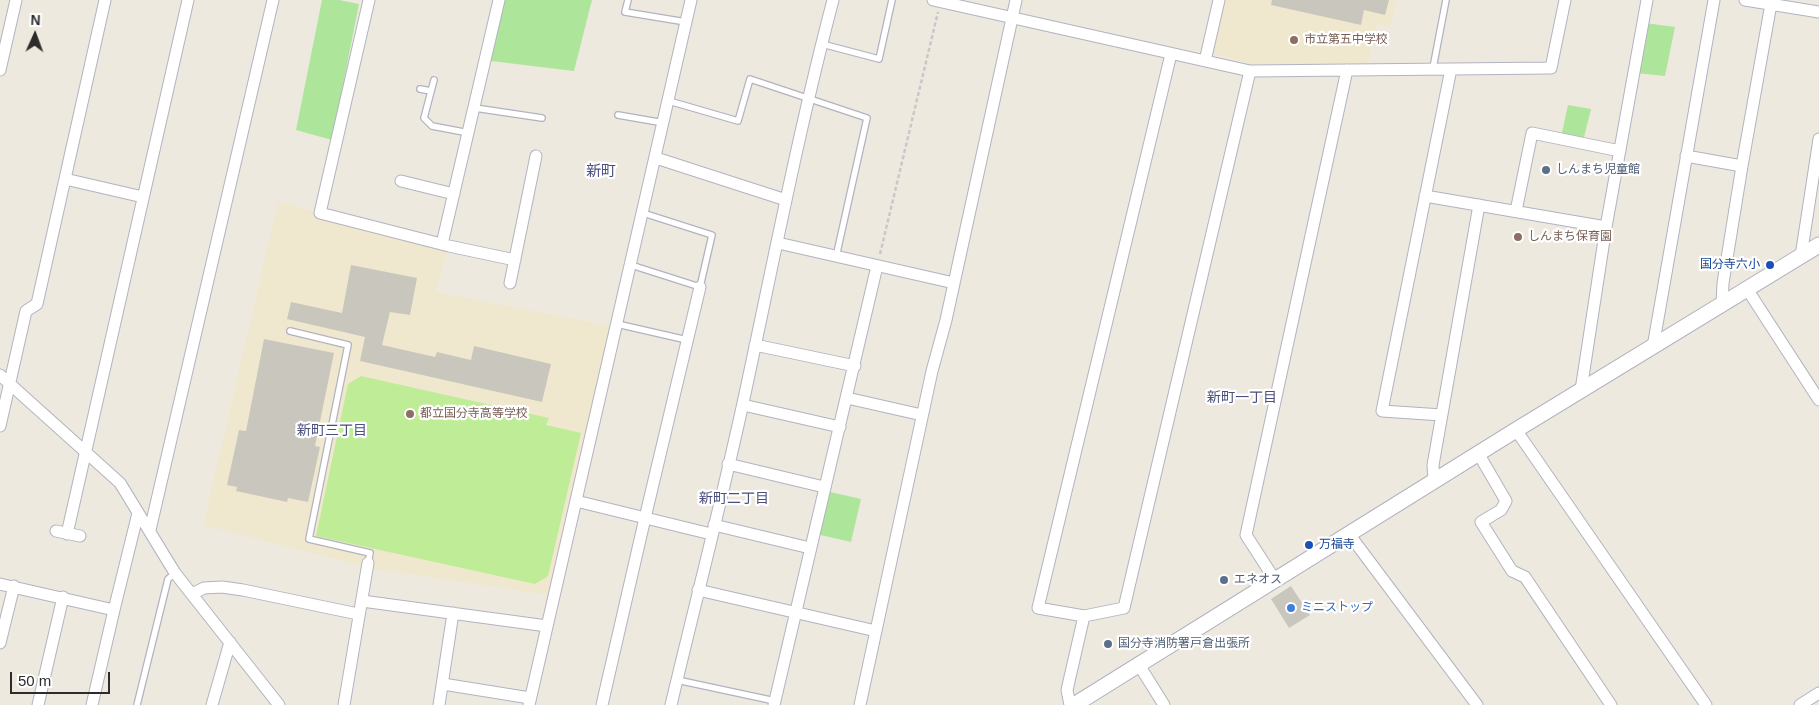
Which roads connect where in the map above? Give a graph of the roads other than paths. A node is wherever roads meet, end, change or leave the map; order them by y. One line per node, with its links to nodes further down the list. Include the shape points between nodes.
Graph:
1 (16, 0): 28 (street)
2 (105, 0): 47 (street)
3 (188, 0): 51 (street)
4 (273, 0): 95 (street)
5 (369, 0): 58 (street, via 320,213)
6 (499, 0): 36 (street)
7 (628, 0): 22 (lane, via 625,12)
8 (691, 0): 22 (street)
9 (833, 0): 23 (street)
10 (892, 0): 23 (lane, via 879,59)
11 (1016, 0): 21 (street)
12 (1219, 0): 25 (street)
13 (1446, 0): 26 (lane)
14 (1564, 0): 27 (street, via 1551,68)
15 (1647, 0): 42 (street)
16 (1714, 0): 44 (street)
17 (1745, 0): 19 (street)
18 (937, 1): 21 (street)
19 (1771, 4): 20 (street); 46 (street)
20 (1819, 12)
21 (1012, 18): 24 (street); 65 (street)
22 (686, 22): 35 (street)
23 (822, 44): 34 (street)
24 (1172, 54): 25 (street); 113 (street, via 1038,608)
25 (1205, 61): 30 (street)
26 (1433, 68): 27 (street); 29 (street)
27 (1452, 69): 50 (street)
28 (0, 70)
29 (1347, 70): 30 (street); 102 (street, via 1246,536)
30 (1250, 71): 113 (street, via 1124,608)
31 (434, 80): 33 (lane)
32 (420, 88): 33 (lane)
33 (431, 91): 40 (lane, via 424,118 432,126)
34 (809, 99): 35 (lane, via 750,79 738,121); 52 (street); 61 (lane, via 867,118)
35 (669, 101): 39 (street)
36 (475, 108): 38 (lane); 40 (street)
37 (618, 115): 39 (lane)
38 (542, 118)
39 (664, 122): 45 (street)
40 (469, 133): 49 (street)
41 (1819, 139): 60 (street)
42 (1620, 151): 54 (street, via 1532,133); 56 (street)
43 (536, 156): 62 (street)
44 (1686, 156): 46 (street); 74 (street)
45 (656, 158): 52 (street); 55 (street)
46 (1742, 166): 69 (street)
47 (65, 179): 51 (street); 77 (street, via 37,304 26,311)
48 (401, 181): 49 (street)
49 (454, 194): 58 (street)
50 (1425, 196): 53 (street); 83 (street, via 1382,411)
51 (143, 197): 87 (street)
52 (786, 200): 57 (street)
53 (1479, 205): 54 (street); 83 (street)
54 (1516, 211): 56 (street)
55 (643, 213): 63 (street); 67 (lane, via 712,235)
56 (1606, 227): 78 (street)
57 (778, 243): 61 (street); 73 (street)
58 (442, 244): 62 (street)
59 (1819, 245): 60 (street)
60 (1801, 256): 68 (street)
61 (836, 257): 64 (street)
62 (515, 260): 66 (street)
63 (631, 265): 67 (lane); 70 (street)
64 (877, 266): 65 (street); 75 (street)
65 (954, 283): 82 (street)
66 (510, 284)
67 (700, 287): 72 (street)
68 (1747, 289): 69 (street); 80 (street)
69 (1722, 304): 74 (street)
70 (617, 324): 72 (lane); 92 (street)
71 (290, 331): 100 (lane, via 348,345 309,539 370,553)
72 (687, 340): 94 (street)
73 (755, 345): 75 (street); 81 (street)
74 (1653, 346): 78 (street)
75 (855, 366): 79 (street)
76 (0, 374): 77 (street)
77 (10, 384): 84 (street); 87 (street)
78 (1581, 390): 86 (street)
79 (847, 398): 82 (street); 85 (street)
80 (1819, 400)
81 (742, 404): 85 (street); 89 (street)
82 (922, 415): 115 (street)
83 (1442, 415): 90 (street, via 1433,465)
84 (0, 426)
85 (840, 427): 91 (street)
86 (1516, 430): 88 (street); 138 (street)
87 (85, 451): 93 (street, via 120,483); 98 (street, via 61,532)
88 (1478, 453): 90 (street); 137 (street, via 1506,501 1501,510 1481,522 1512,571 1525,577)
89 (728, 464): 91 (street); 96 (street)
90 (1434, 481): 97 (street)
91 (824, 487): 99 (street)
92 (576, 501): 94 (street); 114 (street)
93 (138, 513): 95 (street); 109 (street)
94 (645, 518): 96 (street); 131 (street)
95 (150, 530): 101 (street)
96 (712, 530): 99 (street); 105 (street)
97 (1349, 534): 102 (street); 136 (street)
98 (80, 536)
99 (810, 548): 111 (street)
100 (368, 563): 108 (street)
101 (175, 573): 106 (street); 126 (lane, via 168,579)
102 (1275, 580): 118 (street)
103 (0, 584): 104 (street)
104 (14, 586): 107 (street); 117 (street)
105 (698, 590): 111 (street); 119 (street)
106 (192, 594): 112 (street, via 204,588 222,587); 116 (street)
107 (63, 597): 109 (street); 124 (street)
108 (362, 601): 110 (street); 112 (street)
109 (114, 610): 125 (street)
110 (453, 613): 114 (street); 120 (street)
111 (795, 613): 115 (street); 123 (street)
112 (358, 614): 129 (street)
113 (1084, 616): 134 (street, via 1067,690)
114 (547, 626): 122 (street)
115 (876, 631): 133 (street)
116 (230, 642): 127 (street); 128 (street)
117 (0, 643)
118 (1139, 665): 134 (street); 135 (street)
119 (677, 680): 123 (lane); 132 (street)
120 (443, 684): 122 (street); 130 (street)
121 (1819, 693): 139 (street)
122 (530, 701)
123 (774, 703)
124 (38, 705)
125 (92, 705)
126 (137, 705)
127 (212, 705)
128 (279, 705)
129 (344, 705)
130 (439, 705)
131 (602, 705)
132 (671, 705)
133 (860, 705)
134 (1072, 705)
135 (1164, 705)
136 (1477, 705)
137 (1611, 705)
138 (1706, 705)
139 (1800, 705)

